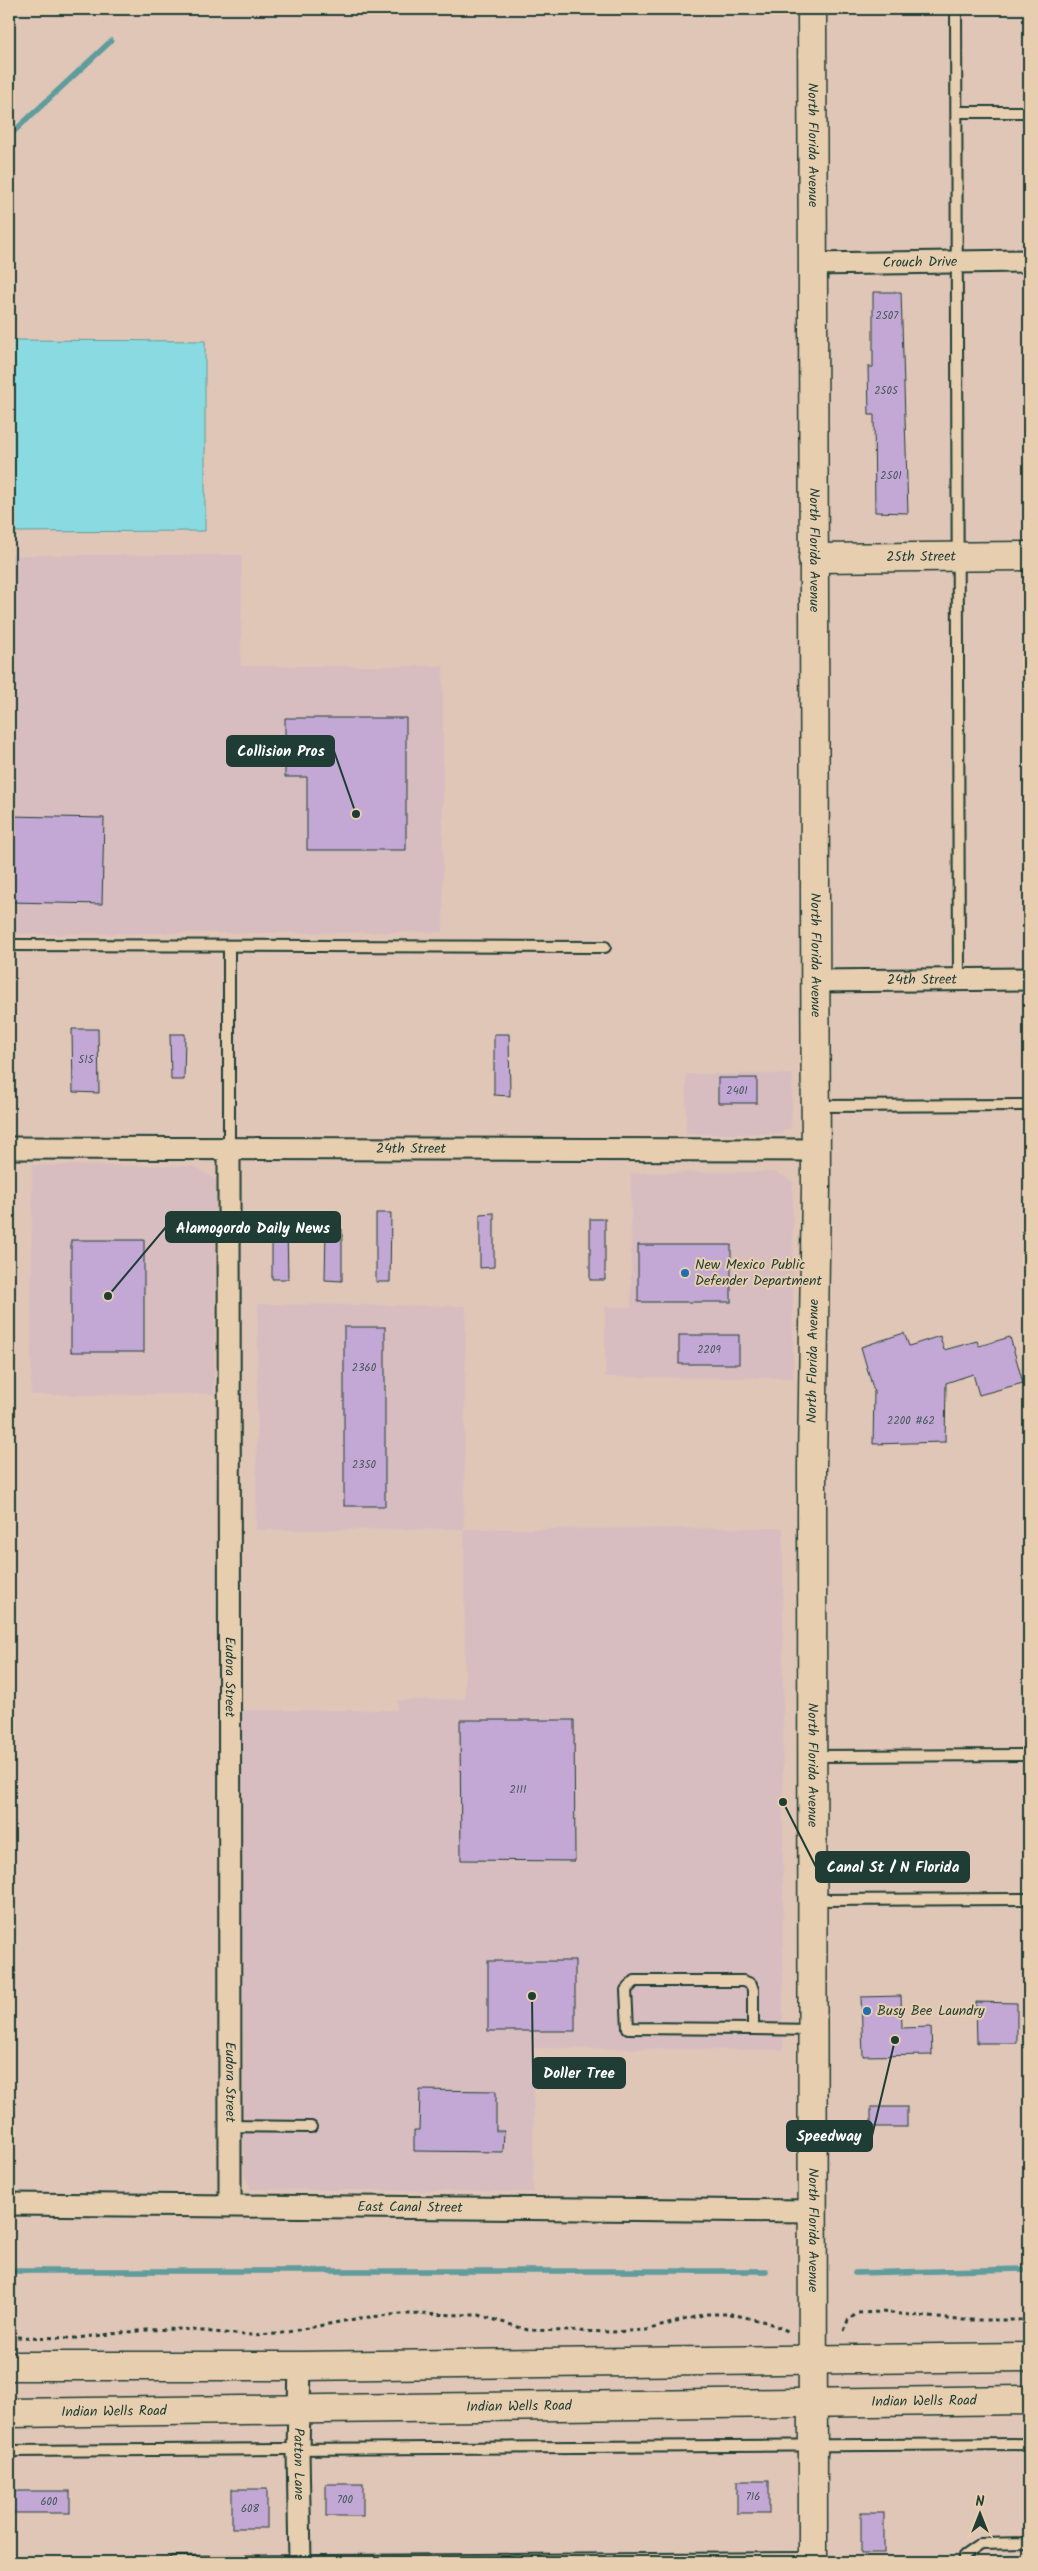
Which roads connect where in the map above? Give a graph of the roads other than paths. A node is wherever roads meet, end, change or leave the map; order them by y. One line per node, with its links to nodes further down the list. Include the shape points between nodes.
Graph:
1 (812, 9): 7 (main road, North Florida Avenue)
2 (956, 9): 3 (lane)
3 (957, 112): 4 (lane); 6 (lane)
4 (1029, 112)
5 (1029, 261): 6 (street, Crouch Drive)
6 (958, 262): 7 (street, Crouch Drive); 8 (lane)
7 (811, 264): 10 (main road, North Florida Avenue)
8 (958, 556): 9 (main road, 25th Street); 10 (main road, 25th Street); 16 (lane)
9 (1029, 556)
10 (813, 558): 15 (main road, North Florida Avenue)
11 (9, 945): 12 (lane)
12 (230, 946): 13 (lane); 20 (lane)
13 (605, 947)
14 (1029, 979): 16 (street, 24th Street)
15 (814, 981): 16 (street, 24th Street); 18 (main road, North Florida Avenue)
16 (959, 981)
17 (1029, 1105): 18 (lane)
18 (815, 1106): 21 (main road, North Florida Avenue)
19 (9, 1148): 20 (street, 24th Street)
20 (229, 1148): 21 (street, 24th Street); 28 (street, Eudora Street)
21 (815, 1150): 23 (main road, North Florida Avenue)
22 (1029, 1755): 23 (lane)
23 (813, 1756): 25 (main road, North Florida Avenue)
24 (1029, 1899): 25 (lane)
25 (814, 1900): 27 (main road, North Florida Avenue)
26 (753, 2029): 26 (lane, via 753,1990 751,1984 743,1981 635,1981 626,1990 628,2028); 27 (lane)
27 (813, 2030): 32 (main road, North Florida Avenue)
28 (230, 2126): 29 (lane); 31 (street, Eudora Street)
29 (311, 2127)
30 (9, 2204): 31 (street, East Canal Street)
31 (230, 2204): 32 (street, East Canal Street)
32 (813, 2211): 34 (main road, North Florida Avenue)
33 (1029, 2357): 34 (main road)
34 (812, 2358): 36 (main road); 38 (main road, North Florida Avenue)
35 (9, 2366): 36 (main road)
36 (300, 2366): 39 (street, Patton Lane)
37 (1029, 2400): 38 (main road, Indian Wells Road)
38 (814, 2404): 39 (main road, Indian Wells Road); 42 (main road, North Florida Avenue)
39 (300, 2411): 40 (main road, Indian Wells Road); 43 (street, Patton Lane)
40 (9, 2414)
41 (1029, 2444): 42 (lane)
42 (811, 2445): 43 (lane); 46 (main road, North Florida Avenue)
43 (298, 2450): 44 (lane); 48 (street, Patton Lane)
44 (9, 2451)
45 (1029, 2544): 49 (lane, via 981,2544 964,2556)
46 (812, 2560): 48 (lane)
47 (174, 2562): 48 (lane)
48 (300, 2562)
49 (964, 2562)

